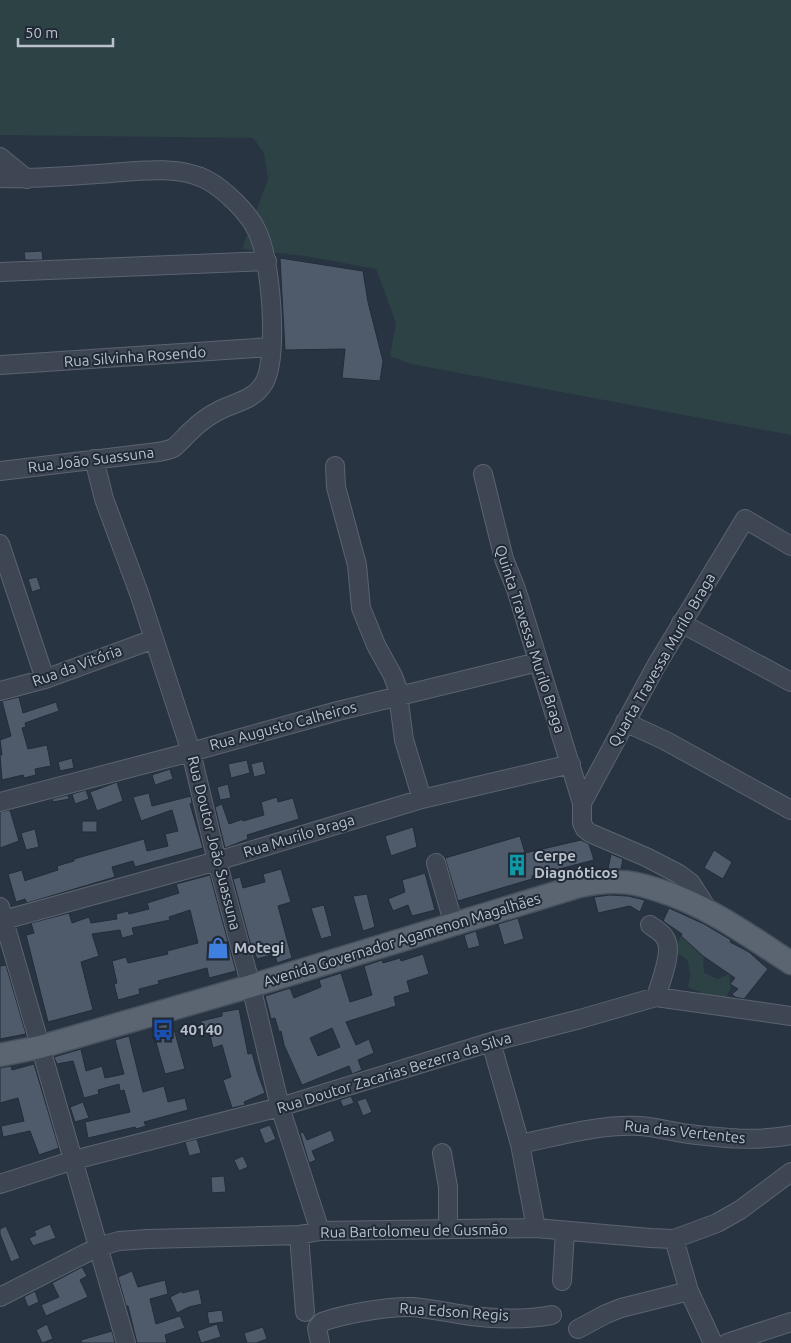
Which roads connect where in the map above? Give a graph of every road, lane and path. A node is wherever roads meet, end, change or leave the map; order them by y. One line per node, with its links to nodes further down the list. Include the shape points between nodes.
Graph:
1 (0, 157): 3 (street)
2 (0, 178): 3 (street, Rua João Suassuna)
3 (28, 178): 4 (street, Rua João Suassuna, via 142,171 190,174 208,181 247,214 258,231)
4 (267, 261): 5 (street); 6 (street, Rua João Suassuna, via 272,324)
5 (0, 272)
6 (270, 347): 7 (street, Rua Silvinha Rosendo); 8 (street, Rua João Suassuna, via 266,381 259,391 204,419 171,449)
7 (0, 365)
8 (94, 459): 10 (street, Rua João Suassuna); 15 (street, Rua Doutor João Suassuna, via 111,521)
9 (335, 466): 20 (street, via 336,487 357,565 361,608)
10 (0, 470)
11 (482, 474): 16 (street, Quinta Travessa Murilo Braga, via 504,559)
12 (0, 544): 17 (street)
13 (791, 546): 14 (street, Quarta Travessa Murilo Braga, via 745,519)
14 (682, 623): 18 (street); 21 (street, Quarta Travessa Murilo Braga)
15 (154, 639): 17 (street, Rua da Vitória); 22 (street, Rua Doutor João Suassuna)
16 (538, 662): 20 (street, Rua Augusto Calheiros); 23 (street, Quinta Travessa Murilo Braga)
17 (45, 679): 19 (street, Rua da Vitória)
18 (791, 682)
19 (0, 691)
20 (399, 696): 22 (street, Rua Augusto Calheiros); 24 (street, via 400,724)
21 (625, 722): 26 (street, Quarta Travessa Murilo Braga); 27 (street)
22 (191, 752): 25 (street, Rua Augusto Calheiros); 28 (street, Rua Doutor João Suassuna)
23 (571, 764): 24 (street, Rua Murilo Braga); 26 (street, Quinta Travessa Murilo Braga)
24 (422, 798): 28 (street, Rua Murilo Braga)
25 (0, 802)
26 (582, 803): 30 (street, Quinta Travessa Murilo Braga, via 585,829 679,874 691,883)
27 (791, 810)
28 (217, 861): 31 (street, Rua Murilo Braga); 35 (street, Rua Doutor João Suassuna)
29 (436, 863): 32 (street)
30 (708, 910): 32 (main road, Avenida Governador Agamenon Magalhães, via 644,886 602,882 579,886); 34 (main road, Avenida Governador Agamenon Magalhães)
31 (2, 916): 39 (street)
32 (454, 925): 35 (main road, Avenida Governador Agamenon Magalhães)
33 (650, 925): 36 (street, via 662,933 668,950)
34 (791, 962)
35 (251, 986): 39 (main road, Avenida Governador Agamenon Magalhães); 41 (street, Rua Doutor João Suassuna)
36 (656, 997): 37 (street, Rua Doutor Zacarias Bezerra da Silva); 38 (street, Rua Doutor Zacarias Bezerra da Silva)
37 (791, 1016)
38 (491, 1042): 41 (street, Rua Doutor Zacarias Bezerra da Silva); 43 (street)
39 (40, 1046): 40 (main road, Avenida Governador Agamenon Magalhães); 45 (street)
40 (0, 1055)
41 (280, 1108): 45 (street, Rua Doutor Zacarias Bezerra da Silva); 50 (street, Rua Doutor João Suassuna)
42 (791, 1135): 43 (street, Rua das Vertentes, via 751,1139 642,1126 612,1126)
43 (520, 1144): 48 (street)
44 (442, 1153): 49 (street, via 448,1187)
45 (74, 1160): 47 (street, Rua Doutor Zacarias Bezerra da Silva); 54 (street)
46 (788, 1180): 53 (street, Rua Bartolomeu de Gusmão, via 717,1223)
47 (0, 1184)
48 (536, 1228): 49 (street, Rua Bartolomeu de Gusmão); 51 (street, Rua Bartolomeu de Gusmão)
49 (448, 1229): 50 (street, Rua Bartolomeu de Gusmão)
50 (320, 1231): 52 (street, Rua Bartolomeu de Gusmão)
51 (564, 1231): 53 (street, Rua Bartolomeu de Gusmão); 55 (street)
52 (299, 1236): 54 (street, Rua Bartolomeu de Gusmão, via 148,1239 119,1241); 58 (street)
53 (674, 1239): 56 (street)
54 (98, 1247): 57 (street, Rua Bartolomeu de Gusmão); 62 (street)
55 (562, 1281)
56 (689, 1291): 61 (street, via 621,1308); 64 (street)
57 (0, 1297)
58 (305, 1312)
59 (552, 1314): 63 (street, Rua Edson Regis, via 497,1317 397,1307 322,1322 317,1328)
60 (791, 1322): 65 (street)
61 (578, 1329)
62 (126, 1343)
63 (320, 1343)
64 (713, 1343)
65 (727, 1343)

